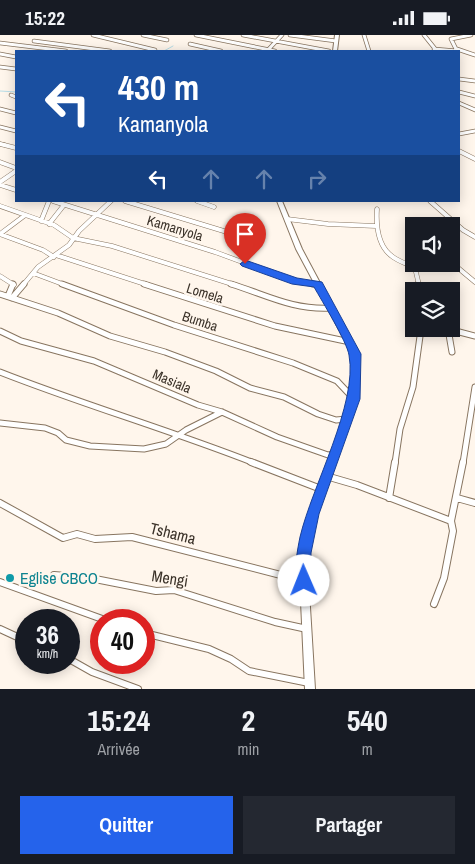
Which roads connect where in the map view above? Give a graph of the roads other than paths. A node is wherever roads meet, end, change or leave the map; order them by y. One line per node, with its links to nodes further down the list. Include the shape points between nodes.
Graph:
1 (93, 35): 19 (street)
2 (143, 35): 12 (street)
3 (196, 35): 24 (street)
4 (243, 35): 15 (street)
5 (282, 35): 15 (street)
6 (290, 35): 14 (street)
7 (337, 35): 14 (street)
8 (364, 35): 28 (street)
9 (424, 35): 29 (street)
10 (471, 35): 20 (street, via 451,39)
11 (38, 37): 13 (street)
12 (168, 39)
13 (34, 41): 18 (street); 22 (street)
14 (336, 41): 27 (street)
15 (276, 42): 25 (street); 26 (street)
16 (0, 43): 18 (street)
17 (190, 44): 23 (street)
18 (29, 46): 21 (street)
19 (155, 49)
20 (457, 49): 31 (street)
21 (59, 50)
22 (101, 50)
23 (217, 50)
24 (263, 50)
25 (268, 50)
26 (323, 50)
27 (335, 50)
28 (369, 50)
29 (436, 50)
30 (0, 55): 32 (street)
31 (475, 55)
32 (15, 57)
33 (0, 67): 34 (street)
34 (15, 69)
35 (460, 79): 36 (street)
36 (475, 81)
37 (460, 92): 39 (street)
38 (11, 95): 40 (street)
39 (475, 96)
40 (15, 97)
41 (460, 103): 43 (street)
42 (0, 109): 44 (street)
43 (475, 110)
44 (15, 113)
45 (0, 127): 46 (street)
46 (5, 128): 47 (street); 49 (street)
47 (15, 131)
48 (475, 131): 50 (street)
49 (0, 132)
50 (460, 134)
51 (0, 144): 52 (street)
52 (15, 148)
53 (460, 152): 54 (street)
54 (475, 159)
55 (0, 162): 56 (street)
56 (15, 169)
57 (15, 170): 58 (street)
58 (0, 184): 59 (street)
59 (15, 190)
60 (50, 202): 74 (street)
61 (54, 202): 67 (street, Kamanyola)
62 (111, 202): 71 (street)
63 (128, 202): 79 (street)
64 (200, 202): 69 (street)
65 (279, 202): 73 (street)
66 (431, 202): 77 (street)
67 (64, 205): 71 (street, Kamanyola); 75 (street)
68 (0, 206): 72 (street)
69 (214, 207)
70 (377, 209): 76 (street)
71 (98, 215): 78 (street); 86 (street, Kamanyola, via 296,282)
72 (24, 216): 74 (street); 80 (street, Lomela, via 0,234)
73 (287, 219): 76 (street); 86 (street)
74 (41, 221): 75 (street)
75 (49, 223): 78 (street)
76 (376, 226): 84 (street, via 390,255 415,268)
77 (475, 237)
78 (73, 238): 80 (street); 89 (street, via 112,246 288,305)
79 (250, 239)
80 (55, 256): 82 (street); 95 (street, Lomela, via 97,266 238,317 314,337)
81 (460, 270): 85 (street)
82 (34, 273): 88 (street); 99 (street, Bumba, via 174,325 293,363 337,381)
83 (0, 276): 88 (street, via 14,284)
84 (418, 282)
85 (475, 282)
86 (318, 284): 89 (street)
87 (0, 294): 88 (street)
88 (10, 297): 101 (street, via 58,313 110,336 216,371 318,414)
89 (331, 308): 95 (street)
90 (0, 331): 100 (street, Masiala, via 21,341 94,361)
91 (460, 332): 92 (street)
92 (475, 336)
93 (420, 337): 107 (street, via 413,387 400,429)
94 (449, 337): 96 (street)
95 (350, 342): 99 (street, via 355,354)
96 (452, 352)
97 (0, 372): 103 (street, via 48,391)
98 (475, 387): 108 (street)
99 (354, 399): 101 (street)
100 (222, 412): 103 (street); 104 (street, Masiala, via 277,437 328,455)
101 (347, 419): 104 (street)
102 (0, 423): 103 (street, via 55,431 66,441 102,449 128,450 161,445)
103 (180, 433): 106 (street)
104 (334, 454): 105 (street)
105 (326, 476): 106 (street); 107 (street)
106 (321, 489): 113 (street, via 306,538)
107 (389, 498): 111 (street)
108 (457, 498): 110 (street); 111 (street)
109 (0, 503): 113 (street, Tshama, via 63,538 77,534 95,539 132,537)
110 (475, 503)
111 (451, 521): 115 (street, via 453,531 444,578)
112 (54, 575): 118 (street, Mengi, via 90,578 156,591 174,590 275,622)
113 (304, 581): 118 (street)
114 (0, 582): 116 (street)
115 (434, 604)
116 (90, 615)
117 (0, 629): 119 (street)
118 (308, 629): 122 (street)
119 (15, 636)
120 (155, 636): 122 (street, via 209,649 249,671)
121 (80, 665): 123 (street)
122 (310, 686)
123 (138, 689)

